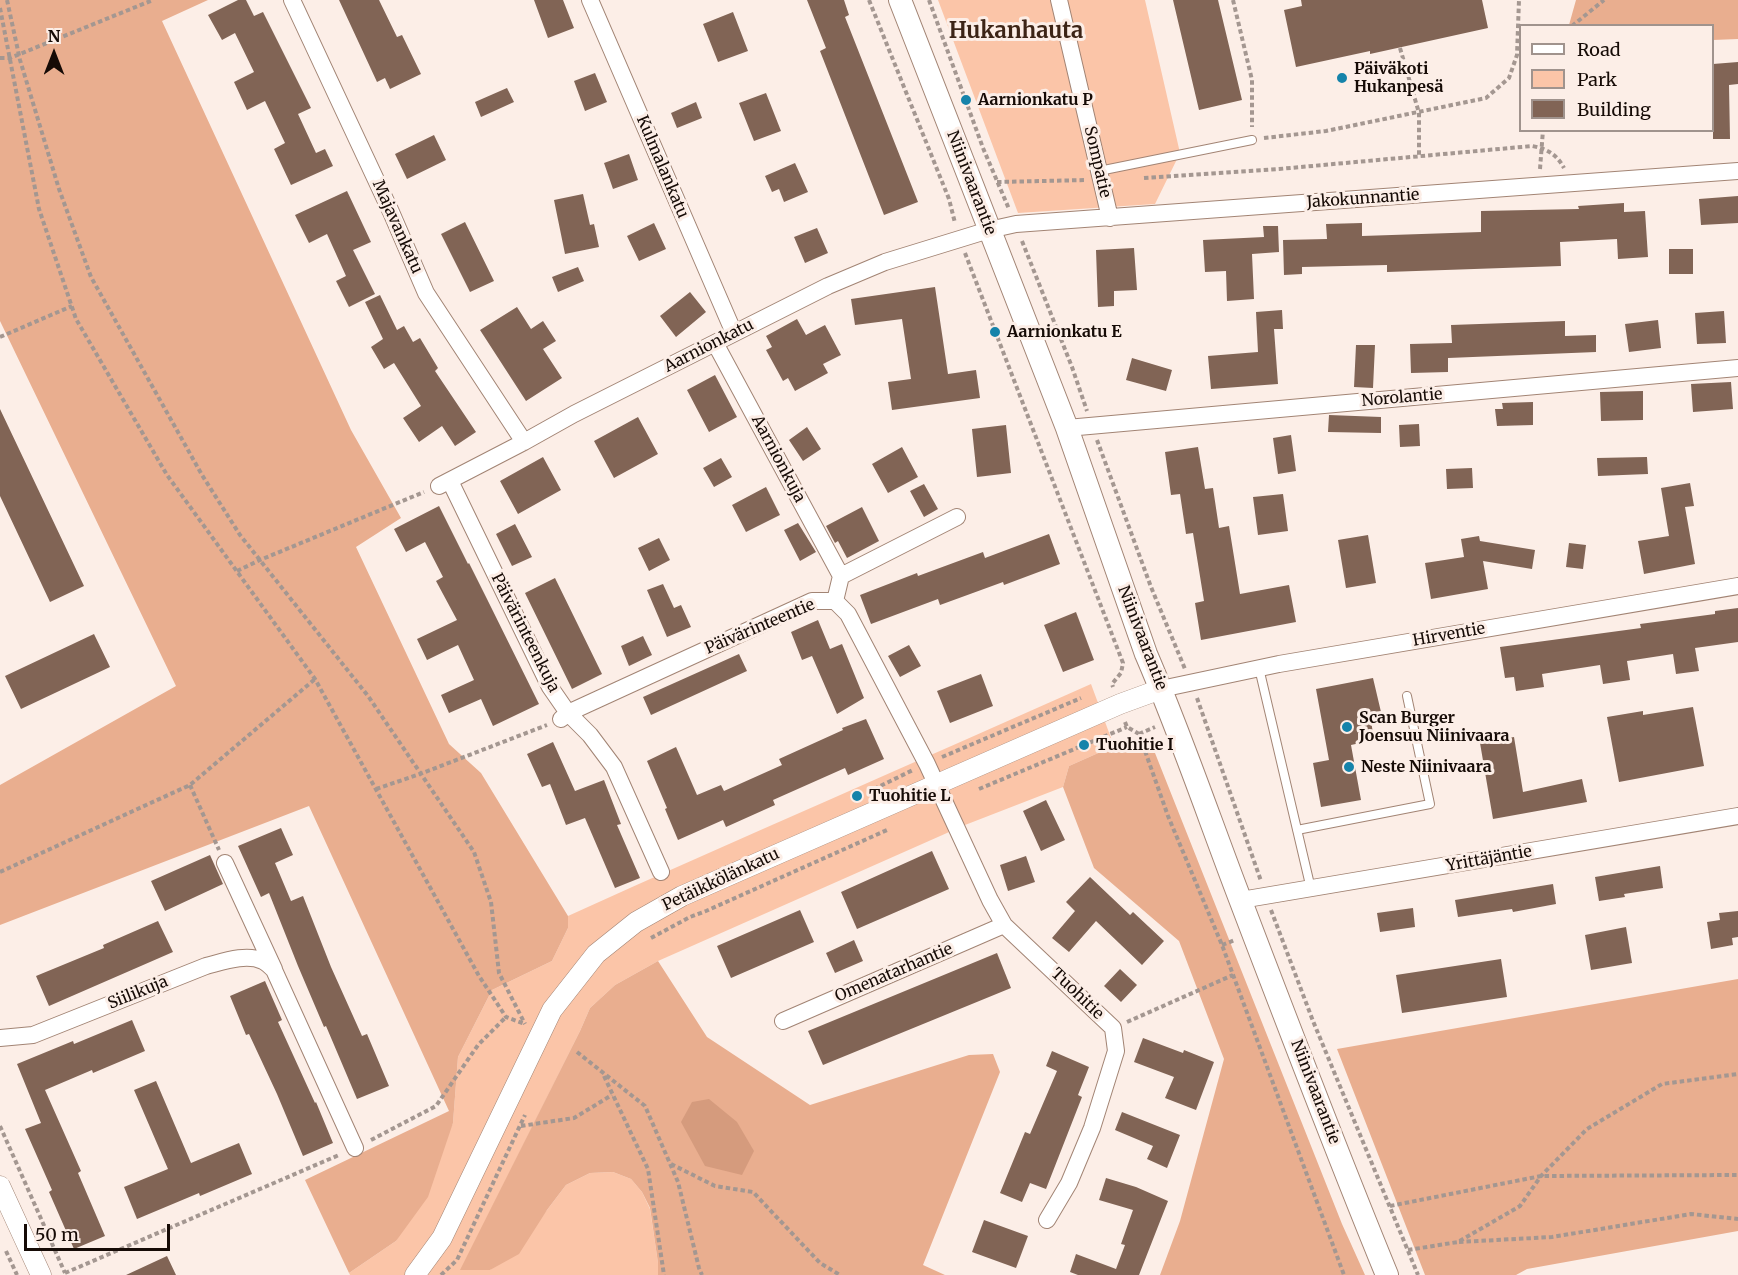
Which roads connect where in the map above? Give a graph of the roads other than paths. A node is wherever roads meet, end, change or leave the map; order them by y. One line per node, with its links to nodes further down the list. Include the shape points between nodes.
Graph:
1 (292, 0): 14 (street, Majavankatu, via 426,293)
2 (590, 0): 10 (street, Kulmalankatu)
3 (900, 0): 9 (main road, Niinivaarantie)
4 (1059, 0): 7 (street, Sompatie)
5 (1252, 140): 7 (lane)
6 (1738, 171): 8 (street, Jakokunnantie)
7 (1100, 176): 8 (street, Sompatie)
8 (1110, 218): 9 (street, Jakokunnantie, via 1016,224)
9 (989, 230): 10 (street, Aarnionkatu, via 885,262); 13 (main road, Niinivaarantie)
10 (734, 333): 11 (street, Aarnionkatu)
11 (715, 343): 14 (street, Aarnionkatu); 17 (street, Aarnionkuja)
12 (1738, 368): 13 (street, Norolantie)
13 (1067, 428): 21 (main road, Niinivaarantie)
14 (524, 442): 15 (street, Aarnionkatu)
15 (445, 484): 23 (street, Päivärinteenkuja)
16 (957, 517): 17 (street)
17 (841, 576): 19 (street)
18 (1738, 586): 20 (street, Hirventie)
19 (835, 601): 23 (street, Päivärinteentie, via 812,601); 24 (street, Päivärinteentie, via 848,614)
20 (1259, 668): 21 (street, Hirventie); 26 (lane)
21 (1161, 689): 24 (street, Petäikkölänkatu); 30 (main road, Niinivaarantie)
22 (1407, 696): 26 (lane, via 1430,804)
23 (565, 716): 28 (street, Päivärinteenkuja, via 590,735 614,767)
24 (936, 784): 31 (street, Tuohitie); 39 (street, Petäikkölänkatu, via 682,896 636,922 596,954 552,1010 442,1238)
25 (1738, 816): 29 (street, Yrittäjäntie)
26 (1297, 830): 29 (lane)
27 (225, 863): 32 (street)
28 (661, 872)
29 (1311, 889): 30 (street, Yrittäjäntie)
30 (1241, 900): 40 (main road, Niinivaarantie)
31 (1005, 925): 33 (street, Omenatarhantie); 37 (street, Tuohitie, via 1113,1028 1116,1051 1092,1128 1069,1183)
32 (274, 970): 34 (street, Siilikuja, via 251,958 228,960 33,1035); 35 (street)
33 (783, 1021)
34 (0, 1038)
35 (355, 1148)
36 (0, 1186): 38 (street)
37 (1047, 1220)
38 (40, 1275)
39 (415, 1275)
40 (1387, 1275)

